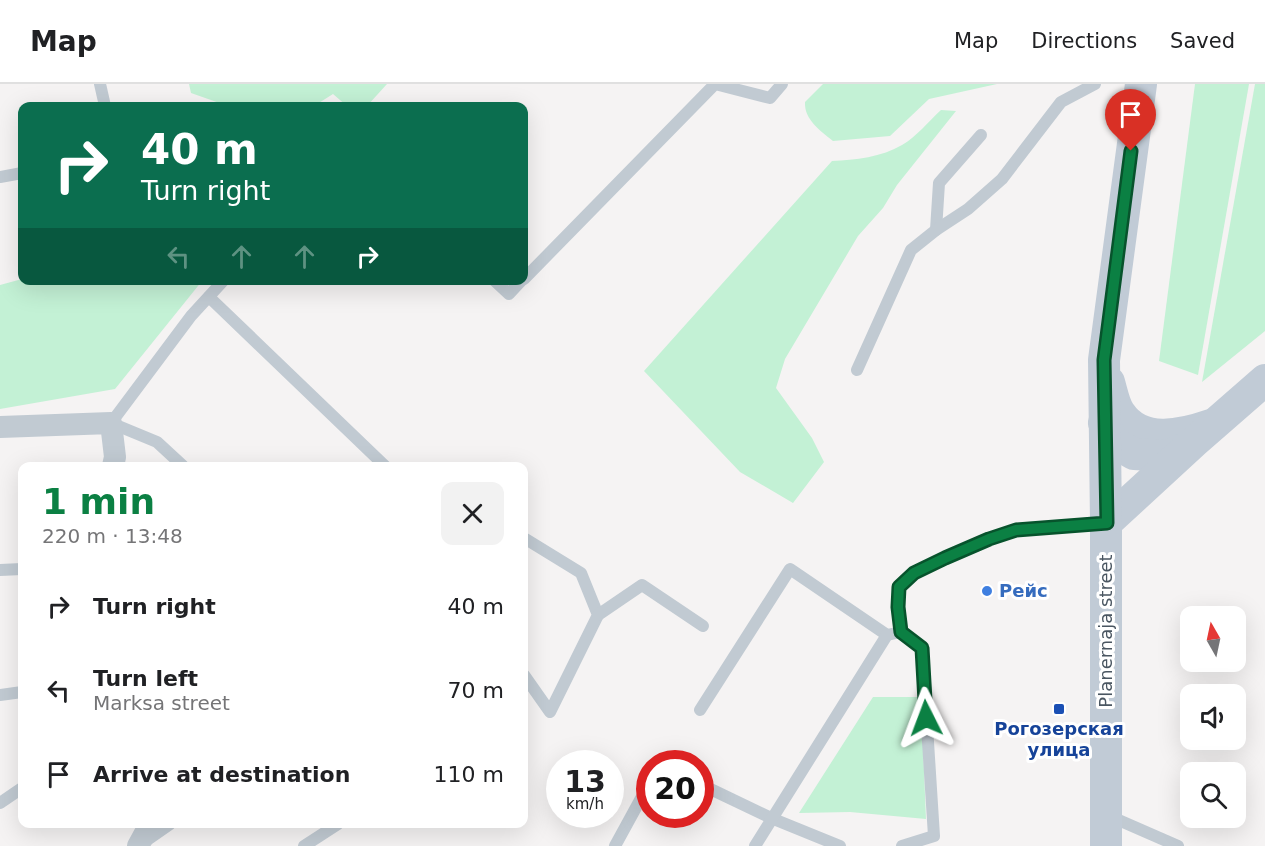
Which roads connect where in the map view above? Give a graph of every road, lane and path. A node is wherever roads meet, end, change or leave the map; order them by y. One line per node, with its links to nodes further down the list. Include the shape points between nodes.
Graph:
1 (100, 84): 5 (lane)
2 (782, 84): 10 (lane, via 770,98 714,84)
3 (1095, 84): 9 (lane, via 1060,102 1002,179)
4 (1141, 84): 15 (main road)
5 (104, 102)
6 (981, 135): 9 (lane, via 939,183)
7 (18, 174): 8 (lane)
8 (0, 177)
9 (936, 230): 16 (lane, via 911,250)
10 (528, 275)
11 (220, 285): 14 (lane)
12 (500, 285): 13 (lane, via 509,294)
13 (518, 285)
14 (209, 297): 19 (lane); 25 (lane)
15 (1104, 360): 18 (main road, via 1119,413 1145,433 1190,432); 20 (main road, Planernaja street)
16 (857, 370)
17 (1265, 380): 18 (main road)
18 (1218, 422): 22 (main road)
19 (111, 423): 21 (street); 23 (street); 24 (lane, via 158,442)
20 (1104, 423): 22 (main road, via 1113,442 1134,454 1168,456); 26 (main road, Planernaja street)
21 (0, 427)
22 (1194, 442): 26 (main road)
23 (114, 462)
24 (179, 462)
25 (381, 462)
26 (1107, 523): 32 (lane, via 1016,530 914,573 899,587); 42 (main road, Planernaja street)
27 (528, 540): 30 (lane, via 581,573)
28 (18, 569): 29 (lane)
29 (0, 570)
30 (598, 615): 31 (lane, via 642,585); 34 (lane, via 550,712)
31 (703, 626)
32 (901, 632): 33 (lane); 52 (lane, via 922,648 933,836)
33 (887, 635): 37 (lane, via 790,568); 43 (lane)
34 (528, 681)
35 (18, 693): 36 (lane)
36 (0, 695)
37 (700, 710)
38 (18, 791): 40 (lane)
39 (714, 791): 43 (lane)
40 (0, 803)
41 (636, 808): 49 (lane)
42 (1106, 815): 53 (main road, Planernaja street); 54 (lane)
43 (771, 818): 50 (lane); 51 (lane)
44 (148, 828): 47 (street)
45 (164, 828): 47 (lane)
46 (332, 828): 48 (lane)
47 (138, 846)
48 (304, 846)
49 (615, 846)
50 (754, 846)
51 (840, 846)
52 (902, 846)
53 (1106, 846)
54 (1178, 846)

